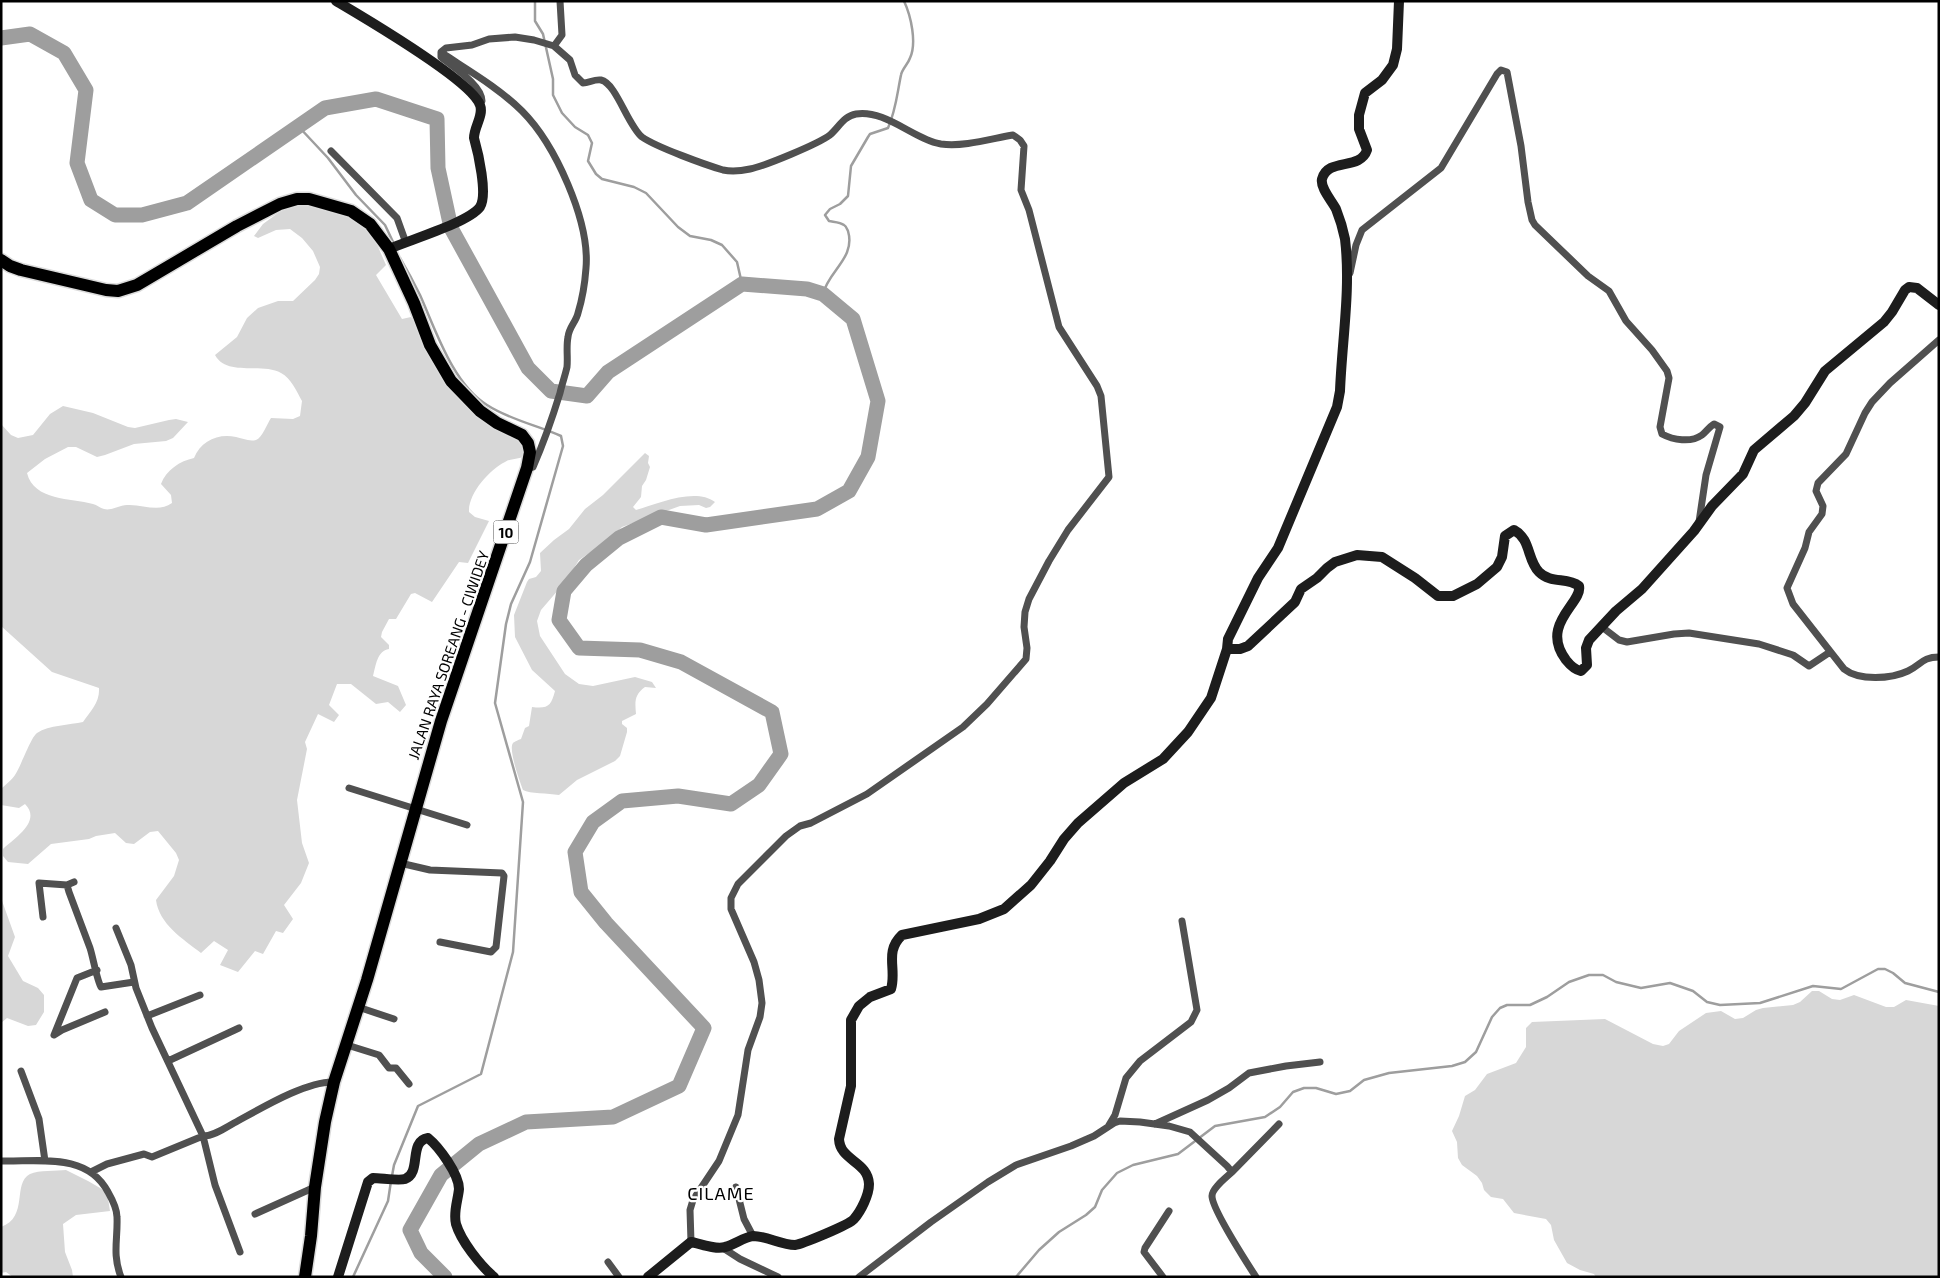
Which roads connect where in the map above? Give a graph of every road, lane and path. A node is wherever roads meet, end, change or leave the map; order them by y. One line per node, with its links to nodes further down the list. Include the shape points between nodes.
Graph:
1 (336, 1): 6 (street, via 458,80)
2 (560, 1): 4 (street, via 562,35)
3 (1400, 1): 10 (street, via 1393,65 1382,80 1365,94 1359,115 1359,129 1367,150 1365,156 1358,162 1332,168 1322,182 1342,225)
4 (554, 46): 5 (street, via 515,37 489,39 446,48); 54 (street, via 570,60 580,81 605,81 642,137 726,170 752,169 830,135 850,116 864,114 940,144 958,145 1013,135 1024,149 1021,190 1059,327 1101,396 1109,477 1068,530 1030,599 1025,612 1026,659 963,727 867,794 786,836 738,884 731,898 731,909 754,962 762,1003 748,1050 738,1115 719,1161 693,1200 690,1210)
5 (441, 52): 6 (street, via 441,57 474,85 482,96); 13 (street, via 522,111 546,144 576,204 586,248 586,269 578,314 570,327 566,368 548,433 533,467)
6 (480, 103): 8 (street, via 481,114 474,132 483,197 480,207 462,220)
7 (331, 151): 8 (street, via 397,218)
8 (396, 246): 9 (highway, JALAN RAYA SOREANG - CIWIDEY / 10, via 351,211 319,201 297,199 237,226 129,288 106,290 21,270); 13 (highway, JALAN RAYA SOREANG - CIWIDEY / 10, via 430,345 444,371 480,411 522,435 528,442)
9 (1, 260)
10 (1347, 283): 14 (street, via 1362,230 1441,168 1497,74 1501,70 1507,72 1532,220 1588,276 1609,291 1626,321 1667,371 1669,378 1660,427 1662,434 1679,440 1692,439 1701,436 1714,424 1720,427 1706,475); 16 (street, via 1337,407 1278,548 1258,578 1228,639)
11 (1939, 305): 14 (street, via 1916,288 1905,290 1884,322 1832,364 1794,416 1754,450 1743,474)
12 (1939, 340): 17 (street, via 1872,402 1846,454 1816,487 1823,506 1822,514 1809,532 1787,588 1794,604)
13 (527, 468): 20 (highway, JALAN RAYA SOREANG - CIWIDEY / 10, via 444,712)
14 (1699, 524): 15 (street, via 1642,589)
15 (1602, 627): 16 (street, via 1587,642 1586,667 1580,671 1574,668 1562,653 1558,633 1564,614 1579,593 1579,586 1544,577 1530,560 1527,543 1514,530 1505,536 1497,567 1477,584 1453,596 1438,596 1386,558 1350,556 1327,568 1300,589 1296,602 1248,646); 17 (street, via 1618,640 1627,642 1682,633 1759,644 1793,655 1809,666)
16 (1227, 649): 53 (street, via 1211,698 1178,745 1078,823 1031,885 1004,909 979,919 902,935 897,940 893,950 891,989 870,997 859,1006 851,1020 851,1086 839,1147 868,1175 869,1186 864,1202 849,1223 795,1245)
17 (1830, 652): 18 (street, via 1847,671 1863,676 1890,677 1908,671 1927,657)
18 (1939, 657)
19 (349, 788): 20 (street)
20 (415, 809): 21 (street); 22 (highway, JALAN RAYA SOREANG - CIWIDEY / 10)
21 (467, 825)
22 (400, 863): 26 (street, via 430,870 502,872 501,912 494,950); 30 (highway, JALAN RAYA SOREANG - CIWIDEY / 10)
23 (43, 917): 27 (street, via 39,883 70,884)
24 (1182, 921): 43 (street, via 1197,1010 1186,1026 1140,1061 1126,1078 1115,1115)
25 (116, 928): 28 (street, via 131,965)
26 (440, 942)
27 (97, 970): 28 (street, via 101,986); 31 (street, via 77,978 54,1035)
28 (134, 982): 32 (street)
29 (200, 994): 32 (street)
30 (358, 1007): 33 (street); 35 (highway, JALAN RAYA SOREANG - CIWIDEY / 10)
31 (105, 1012)
32 (148, 1016): 36 (street)
33 (394, 1019)
34 (238, 1028): 36 (street)
35 (347, 1044): 39 (highway, JALAN RAYA SOREANG - CIWIDEY / 10); 40 (street, via 379,1055 388,1068 396,1068)
36 (168, 1061): 44 (street)
37 (1320, 1062): 41 (street, via 1249,1074 1208,1100)
38 (21, 1071): 46 (street, via 39,1119)
39 (334, 1082): 44 (street, via 294,1093); 49 (highway, JALAN RAYA SOREANG - CIWIDEY / 10)
40 (409, 1084)
41 (1155, 1124): 43 (street, via 1120,1121); 48 (street, via 1190,1132)
42 (1279, 1124): 48 (street)
43 (1107, 1128): 65 (street, via 1071,1146 1016,1165 930,1222)
44 (203, 1136): 47 (street, via 152,1157 144,1154); 56 (street, via 215,1185)
45 (1, 1161): 46 (street)
46 (45, 1161): 47 (street, via 62,1161)
47 (91, 1172): 58 (street, via 104,1184 117,1215 115,1250)
48 (1232, 1172): 67 (street, via 1214,1191 1212,1198)
49 (314, 1187): 52 (street); 59 (highway, JALAN RAYA SOREANG - CIWIDEY / 10)
50 (736, 1187): 53 (street, via 744,1219)
51 (1169, 1211): 66 (street, via 1144,1248)
52 (255, 1214)
53 (753, 1236): 55 (street)
54 (691, 1242): 55 (street); 63 (street)
55 (723, 1248): 64 (street)
56 (240, 1252)
57 (608, 1262): 62 (street)
58 (121, 1277)
59 (305, 1277)
60 (338, 1277): 61 (street, via 368,1182 373,1178 408,1178 413,1170 418,1144 424,1138 434,1142 458,1181 456,1225 476,1260)
61 (494, 1277)
62 (620, 1277)
63 (648, 1277)
64 (778, 1277)
65 (859, 1277)
66 (1163, 1277)
67 (1256, 1277)

